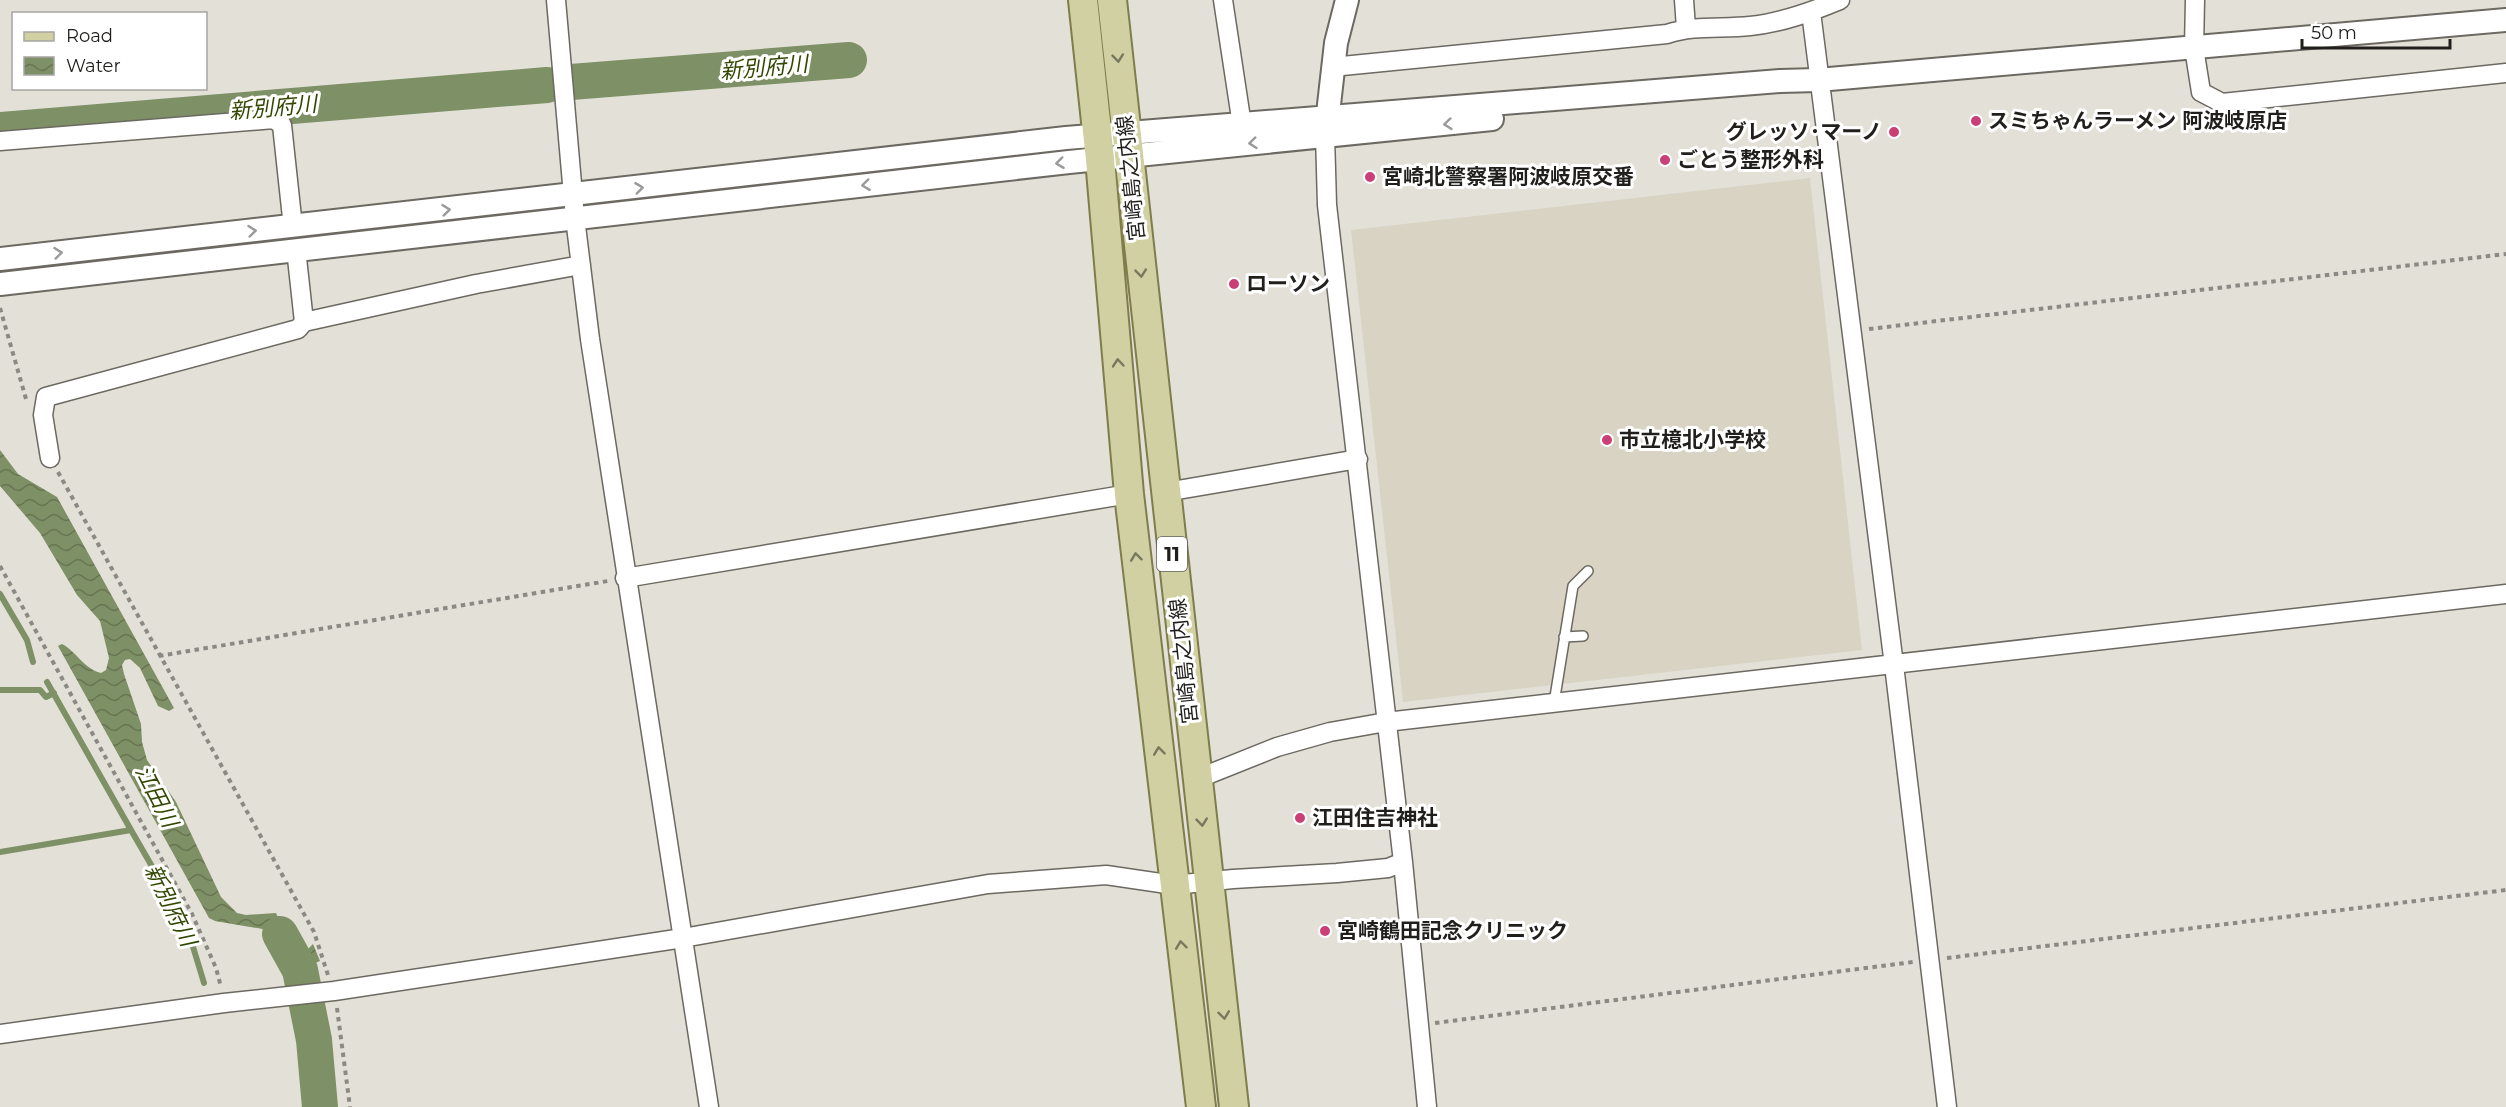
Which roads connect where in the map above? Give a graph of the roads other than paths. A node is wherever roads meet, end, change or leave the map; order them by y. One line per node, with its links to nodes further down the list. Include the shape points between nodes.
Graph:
1 (556, 0): 21 (street)
2 (1083, 0): 20 (main road, 宮崎島之内線 / 11)
3 (1112, 0): 19 (main road, 宮崎島之内線 / 11, one-way to 19)
4 (1223, 0): 16 (street)
5 (1347, 0): 13 (street)
6 (1684, 0): 11 (street)
7 (1840, 0): 9 (street)
8 (2195, 0): 12 (street)
9 (1811, 12): 11 (street, via 1754,26); 15 (street)
10 (2506, 20): 12 (street)
11 (1686, 28): 13 (street, via 1655,35)
12 (2194, 48): 14 (street, via 2201,92 2222,103); 15 (street)
13 (1332, 68): 17 (street)
14 (2506, 73)
15 (1818, 81): 17 (street, via 1780,81); 37 (street)
16 (1242, 124): 17 (street); 19 (street)
17 (1327, 126): 19 (street, one-way to 19); 29 (street, via 1327,205)
18 (0, 141): 23 (street, via 274,118 282,125)
19 (1127, 145): 20 (street); 30 (main road, 宮崎島之内線 / 11, one-way to 30)
20 (1099, 148): 21 (street, one-way to 20, via 1066,138); 22 (street, one-way to 22); 31 (main road, 宮崎島之内線 / 11, one-way to 20)
21 (573, 195): 22 (street); 23 (street, one-way to 21)
22 (575, 218): 23 (street); 25 (street)
23 (294, 238): 24 (street, one-way to 23); 26 (street); 27 (street)
24 (0, 259)
25 (580, 265): 27 (street); 33 (street)
26 (0, 284)
27 (304, 322): 28 (street, via 298,329 46,397 43,415)
28 (50, 458)
29 (1358, 459): 30 (street); 39 (street)
30 (1166, 492): 40 (main road, 宮崎島之内線 / 11)
31 (1129, 494): 33 (street); 43 (main road, 宮崎島之内線 / 11, one-way to 31)
32 (1588, 571): 36 (lane, via 1573,586)
33 (625, 578): 44 (street)
34 (2506, 594): 37 (street)
35 (1583, 636): 36 (lane)
36 (1564, 638): 38 (lane)
37 (1894, 665): 38 (street); 50 (street)
38 (1554, 703): 39 (street)
39 (1386, 722): 40 (street, via 1277,747); 41 (street)
40 (1197, 779): 42 (main road, 宮崎島之内線 / 11, one-way to 42)
41 (1403, 862): 42 (street, via 1378,869); 49 (street)
42 (1209, 882): 43 (street); 48 (main road, 宮崎島之内線 / 11, one-way to 48)
43 (1174, 885): 44 (street, via 1106,874 988,884); 47 (main road, 宮崎島之内線 / 11, one-way to 43)
44 (683, 938): 45 (street, via 327,992); 46 (street)
45 (0, 1034)
46 (708, 1107)
47 (1201, 1107)
48 (1234, 1107)
49 (1427, 1107)
50 (1947, 1107)

